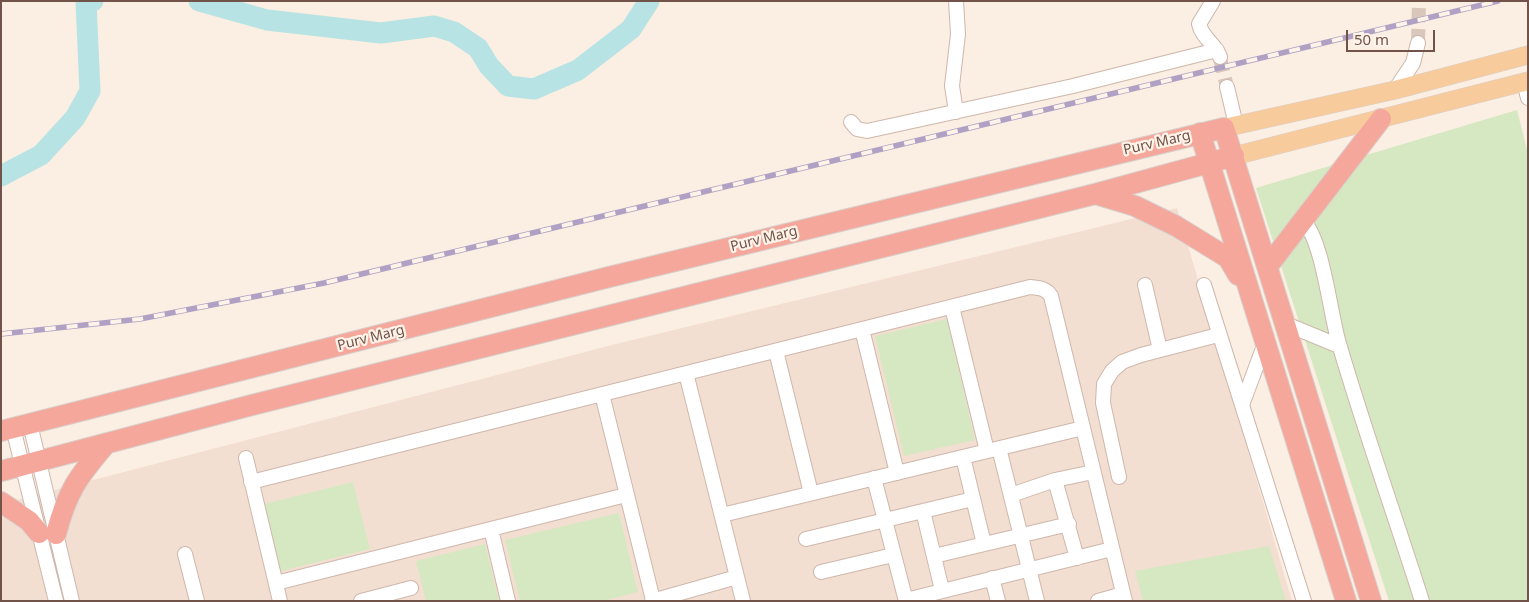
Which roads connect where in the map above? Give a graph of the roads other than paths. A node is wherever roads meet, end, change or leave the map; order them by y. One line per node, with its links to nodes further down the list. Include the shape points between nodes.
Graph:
1 (956, 1): 8 (street, via 958,34 952,86)
2 (1213, 1): 8 (street, via 1199,24 1203,36 1219,54)
3 (1418, 43): 7 (street, via 1413,63)
4 (1528, 55): 7 (main road, Purv Marg)
5 (1227, 87): 11 (street)
6 (1526, 87): 9 (main road)
7 (1395, 90): 11 (main road, Purv Marg)
8 (956, 112): 10 (street, via 867,131 857,129)
9 (1381, 119): 13 (main road); 16 (highway)
10 (851, 122)
11 (1230, 127): 12 (highway, Purv Marg); 13 (highway)
12 (1200, 133): 14 (highway); 32 (highway, Purv Marg)
13 (1234, 156): 14 (highway); 17 (highway)
14 (1209, 164): 15 (highway); 20 (highway)
15 (1095, 194): 20 (highway, via 1135,206 1211,246 1228,258); 34 (highway, via 252,405)
16 (1303, 220): 17 (highway); 26 (street, via 1309,227 1322,266)
17 (1268, 266): 22 (highway)
18 (1145, 285): 27 (street)
19 (1204, 285): 24 (street)
20 (1251, 296): 25 (highway)
21 (952, 307): 23 (street); 33 (street, via 1030,287 1048,292); 35 (street)
22 (1286, 324): 26 (street); 87 (highway)
23 (862, 330): 28 (street); 41 (street)
24 (1218, 335): 27 (street); 31 (street)
25 (1265, 344): 31 (street); 86 (highway)
26 (1339, 346): 88 (street)
27 (1160, 350): 42 (street, via 1122,362 1104,384 1103,403)
28 (776, 351): 29 (street); 46 (street)
29 (686, 373): 30 (street); 52 (street)
30 (602, 394): 45 (street); 47 (street)
31 (1242, 405): 85 (street)
32 (14, 427): 38 (street)
33 (1083, 428): 35 (street); 40 (street)
34 (105, 445): 38 (highway); 56 (highway, via 81,473)
35 (993, 449): 36 (street); 48 (street)
36 (962, 457): 41 (street); 49 (street)
37 (246, 458): 45 (street)
38 (30, 464): 39 (highway); 56 (street)
39 (1, 472)
40 (1093, 472): 44 (street); 60 (street)
41 (897, 473): 43 (street)
42 (1119, 477)
43 (874, 478): 46 (street); 53 (street)
44 (1055, 480): 48 (street); 54 (street)
45 (251, 482): 69 (street)
46 (811, 493): 52 (street)
47 (626, 495): 55 (street); 73 (street)
48 (1011, 495): 57 (street)
49 (973, 499): 51 (street); 59 (street)
50 (1, 502): 56 (highway)
51 (923, 511): 53 (street); 63 (street)
52 (722, 515): 67 (street)
53 (884, 520): 58 (street); 62 (street)
54 (1069, 524): 57 (street); 64 (street)
55 (491, 529): 69 (street); 80 (street)
56 (48, 533): 75 (street); 76 (street)
57 (1021, 536): 59 (street); 65 (street)
58 (806, 539)
59 (984, 544): 63 (street)
60 (1112, 549): 64 (street); 72 (street)
61 (185, 554): 77 (street)
62 (894, 555): 66 (street); 74 (street)
63 (934, 556): 71 (street)
64 (1076, 558): 65 (street)
65 (1028, 569): 68 (street); 83 (street)
66 (821, 572)
67 (737, 577): 73 (street); 81 (street)
68 (992, 578): 71 (street); 82 (street)
69 (276, 583): 78 (street)
70 (411, 588): 79 (street)
71 (942, 590): 74 (street)
72 (1124, 598): 84 (street)
73 (652, 600)
74 (906, 600)
75 (56, 601)
76 (72, 601)
77 (197, 601)
78 (280, 601)
79 (361, 601)
80 (508, 601)
81 (743, 601)
82 (998, 601)
83 (1037, 601)
84 (1098, 601)
85 (1304, 601)
86 (1346, 601)
87 (1371, 601)
88 (1422, 601)

